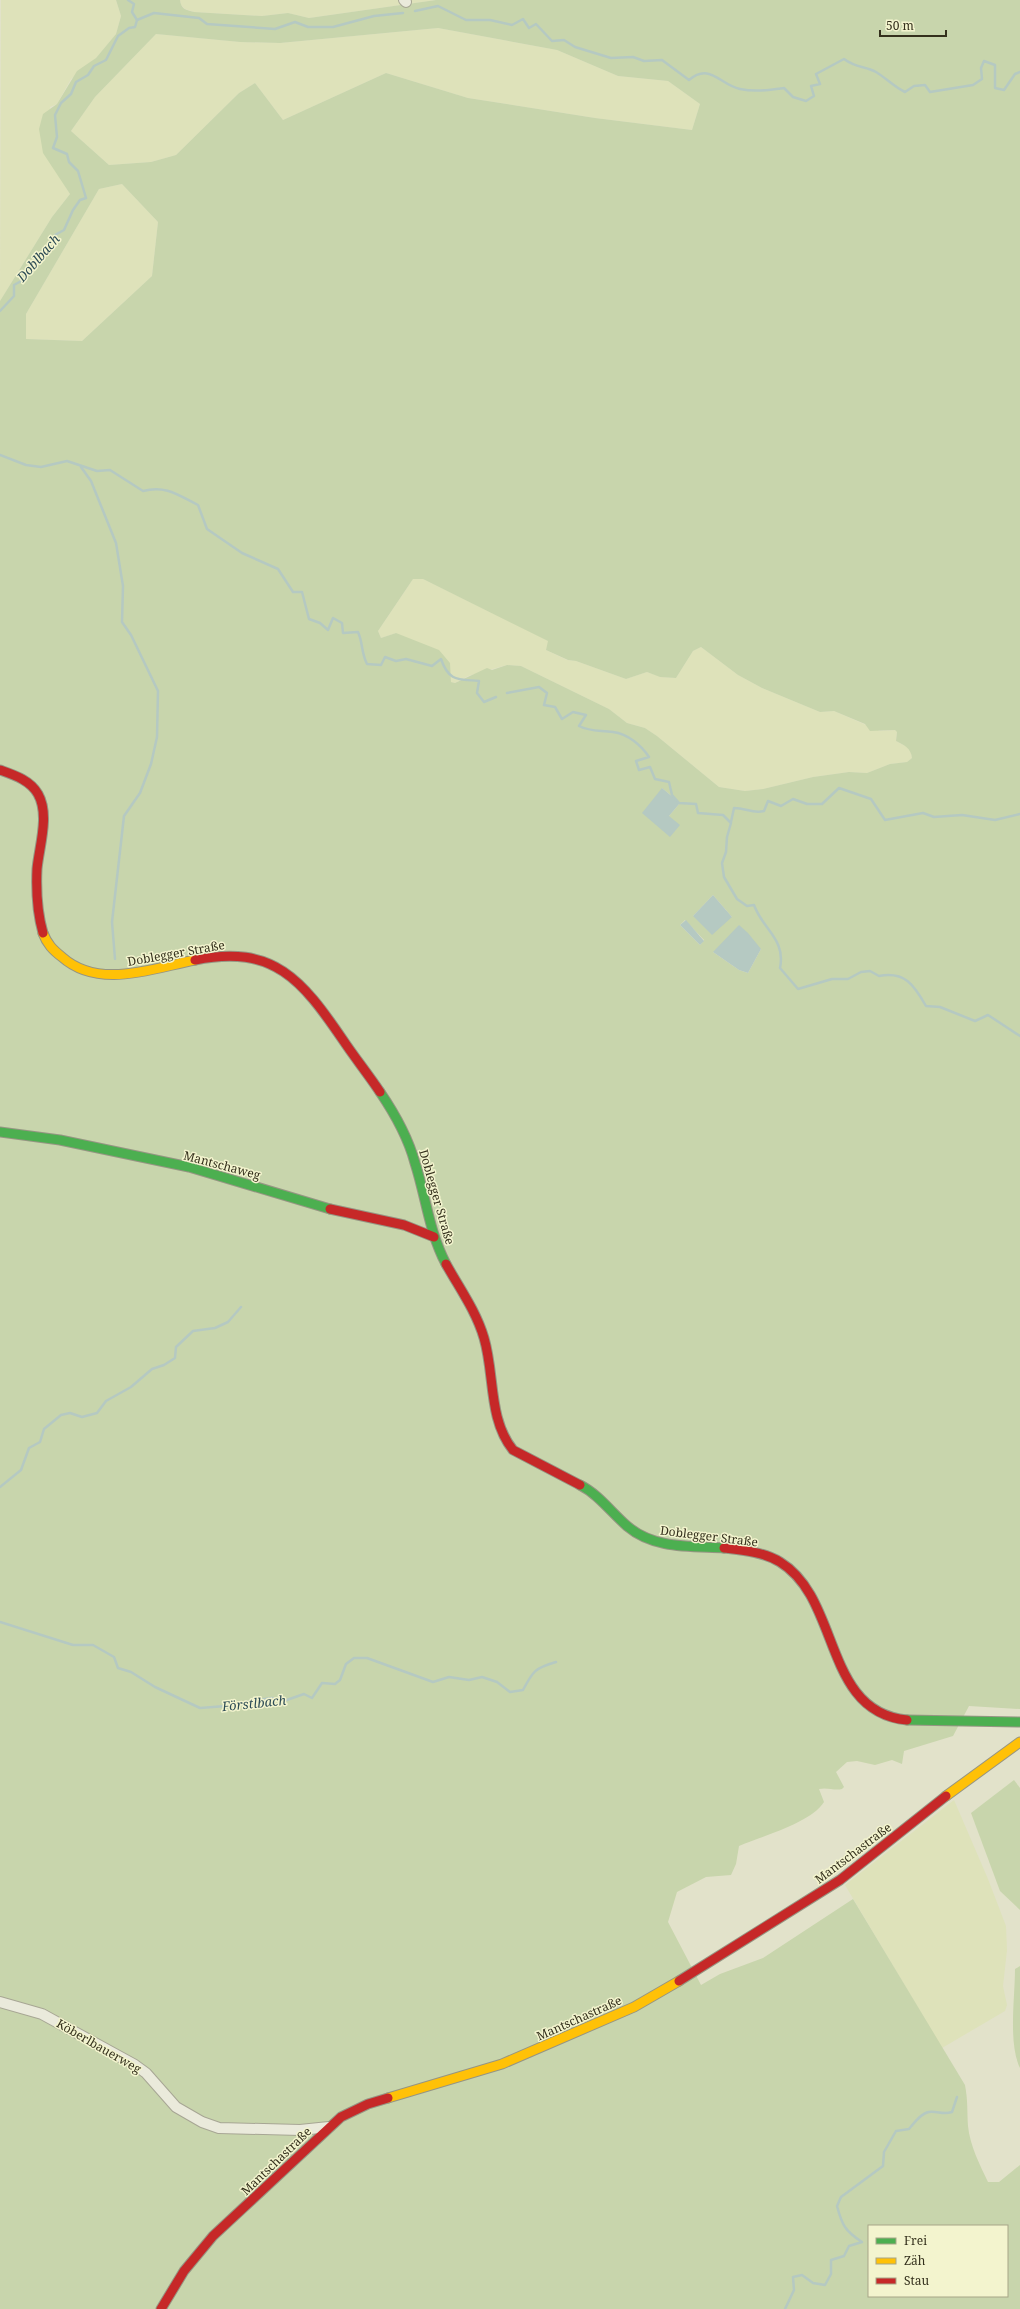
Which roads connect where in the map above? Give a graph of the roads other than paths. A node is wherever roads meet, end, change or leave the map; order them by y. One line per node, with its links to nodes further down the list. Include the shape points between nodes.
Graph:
1 (0, 770): 3 (street, Doblegger Straße, via 24,780 38,793 42,801 44,821 37,870 37,906 44,937 54,952 77,967 106,974 141,973 228,954 257,959 286,974 309,993 369,1077 406,1136)
2 (0, 1132): 3 (street, Mantschaweg, via 60,1140 189,1167 316,1206 404,1225)
3 (434, 1237): 4 (street, Doblegger Straße, via 480,1328 490,1362 499,1427 513,1450 594,1492 621,1521 651,1541 677,1546 756,1553 786,1565 799,1581 821,1619 852,1688 878,1712 914,1721)
4 (1020, 1722)
5 (1020, 1742): 7 (street, Mantschastraße, via 953,1790 840,1880 734,1948 634,2007 502,2064 354,2109)
6 (0, 2002): 8 (street, Köberlbauerweg, via 42,2014 135,2064 176,2106 202,2122 230,2129)
7 (329, 2127): 8 (street, Köberlbauerweg); 9 (street, Mantschastraße)
8 (300, 2130): 9 (street)
9 (312, 2144): 10 (street, Mantschastraße, via 213,2236 184,2271)
10 (161, 2309)

